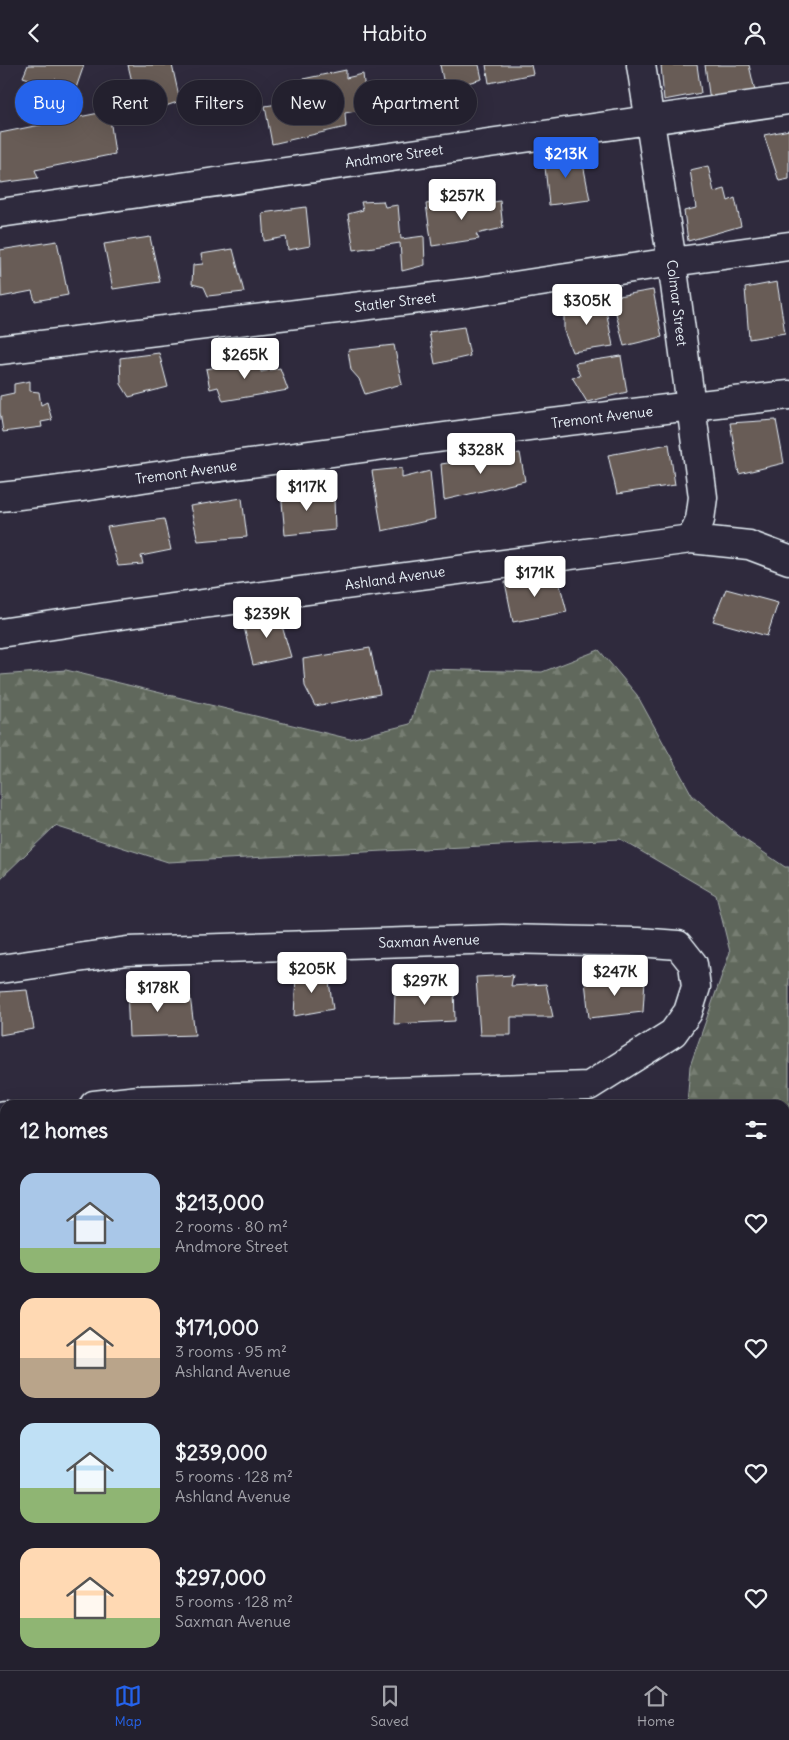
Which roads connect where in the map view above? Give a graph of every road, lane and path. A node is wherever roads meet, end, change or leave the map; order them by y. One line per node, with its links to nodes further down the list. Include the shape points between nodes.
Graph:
1 (641, 65): 3 (street, Colmar Street)
2 (789, 100): 3 (street, Andmore Street)
3 (650, 119): 4 (street, Andmore Street); 6 (street, Colmar Street)
4 (0, 213)
5 (789, 247): 6 (street, Statler Street)
6 (672, 262): 7 (street, Statler Street, via 468,293); 9 (street, Colmar Street)
7 (0, 350)
8 (789, 395): 9 (street, Tremont Avenue)
9 (690, 406): 10 (street, Tremont Avenue); 11 (street, Colmar Street, via 703,497 700,520)
10 (0, 497)
11 (691, 539): 12 (street, Ashland Avenue, via 749,545); 13 (street, Ashland Avenue)
12 (789, 560)
13 (0, 633)
14 (0, 969): 15 (street, Saxman Avenue, via 127,951 502,939 638,941 678,945 693,964 696,987 688,1012 673,1033 589,1086)
15 (139, 1100)

